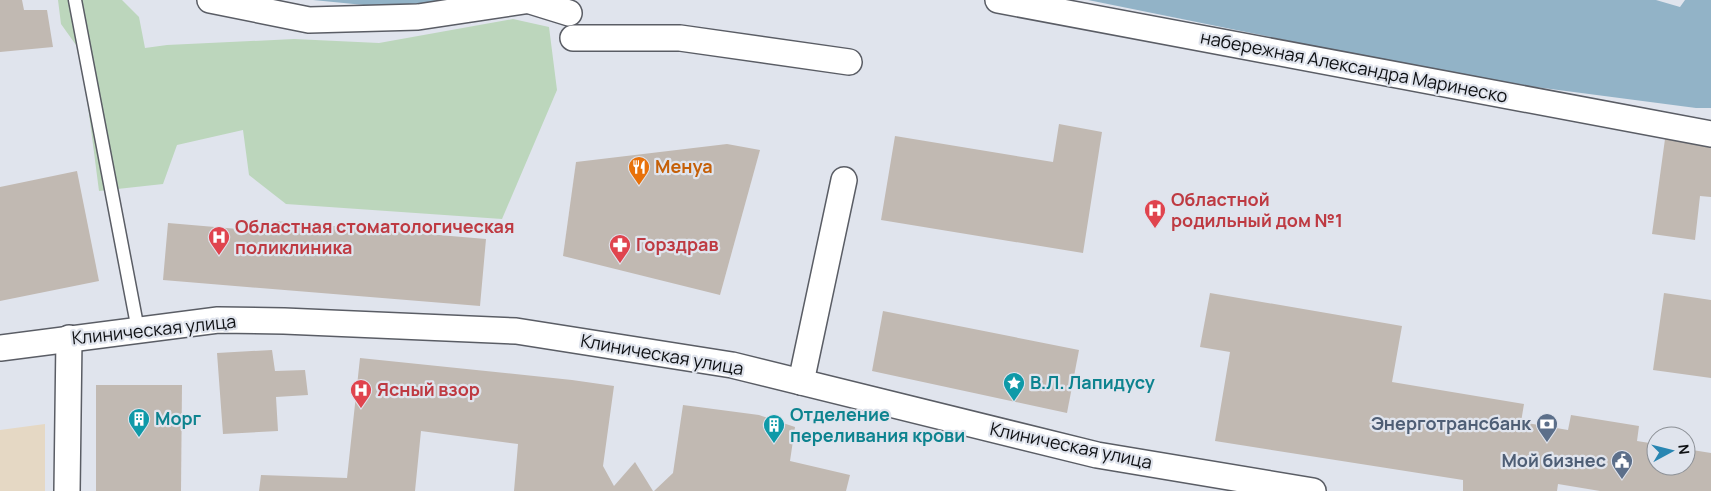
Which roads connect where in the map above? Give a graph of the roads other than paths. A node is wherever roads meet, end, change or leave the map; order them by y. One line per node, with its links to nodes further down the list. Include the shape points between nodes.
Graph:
1 (75, 0): 10 (lane)
2 (210, 0): 3 (street, via 309,20 418,17)
3 (528, 0): 5 (street)
4 (998, 0): 8 (street, набережная Александра Маринеско)
5 (569, 13)
6 (573, 38): 7 (street, via 680,38)
7 (849, 62)
8 (1711, 134)
9 (844, 180): 13 (street)
10 (138, 330): 11 (street, Клиническая улица); 13 (street, Клиническая улица, via 228,320 516,331 732,365)
11 (69, 338): 12 (street, Клиническая улица); 14 (street)
12 (0, 348)
13 (801, 382): 15 (street, Клиническая улица, via 1097,455)
14 (66, 491)
15 (1313, 491)

